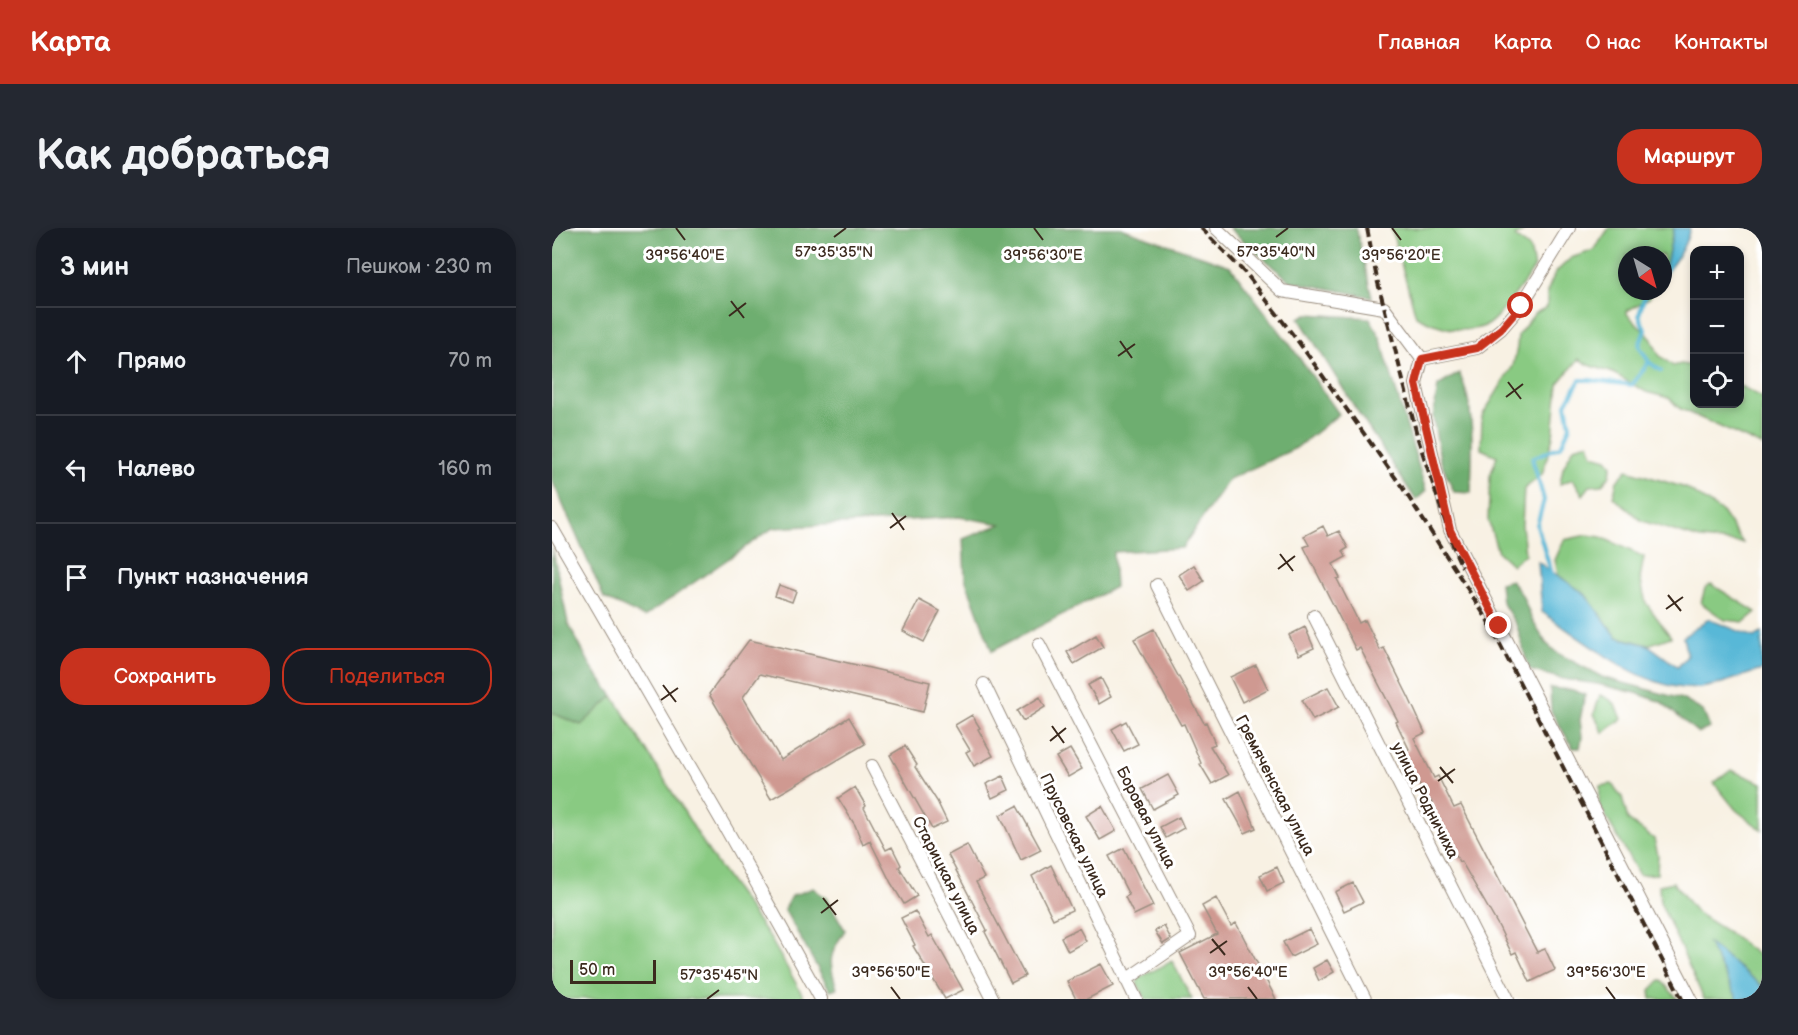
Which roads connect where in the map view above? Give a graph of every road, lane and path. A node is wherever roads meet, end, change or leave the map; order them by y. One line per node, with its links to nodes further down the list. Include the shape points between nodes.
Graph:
1 (1216, 228): 3 (street, via 1282,291 1384,308)
2 (1569, 228): 3 (street, via 1521,306 1501,329 1477,348)
3 (1422, 359): 16 (street, via 1416,384 1450,530)
4 (552, 528): 11 (street)
5 (1157, 585): 14 (street, Гремяченская улица)
6 (1314, 616): 15 (street, улица Родничиха)
7 (1039, 644): 10 (street, Боровая улица, via 1190,936)
8 (984, 684): 10 (street, Прусовская улица)
9 (872, 766): 12 (street, Старицкая улица)
10 (1126, 980): 13 (street, Прусовская улица)
11 (821, 999)
12 (993, 999)
13 (1136, 999)
14 (1365, 999)
15 (1508, 999)
16 (1691, 999)

